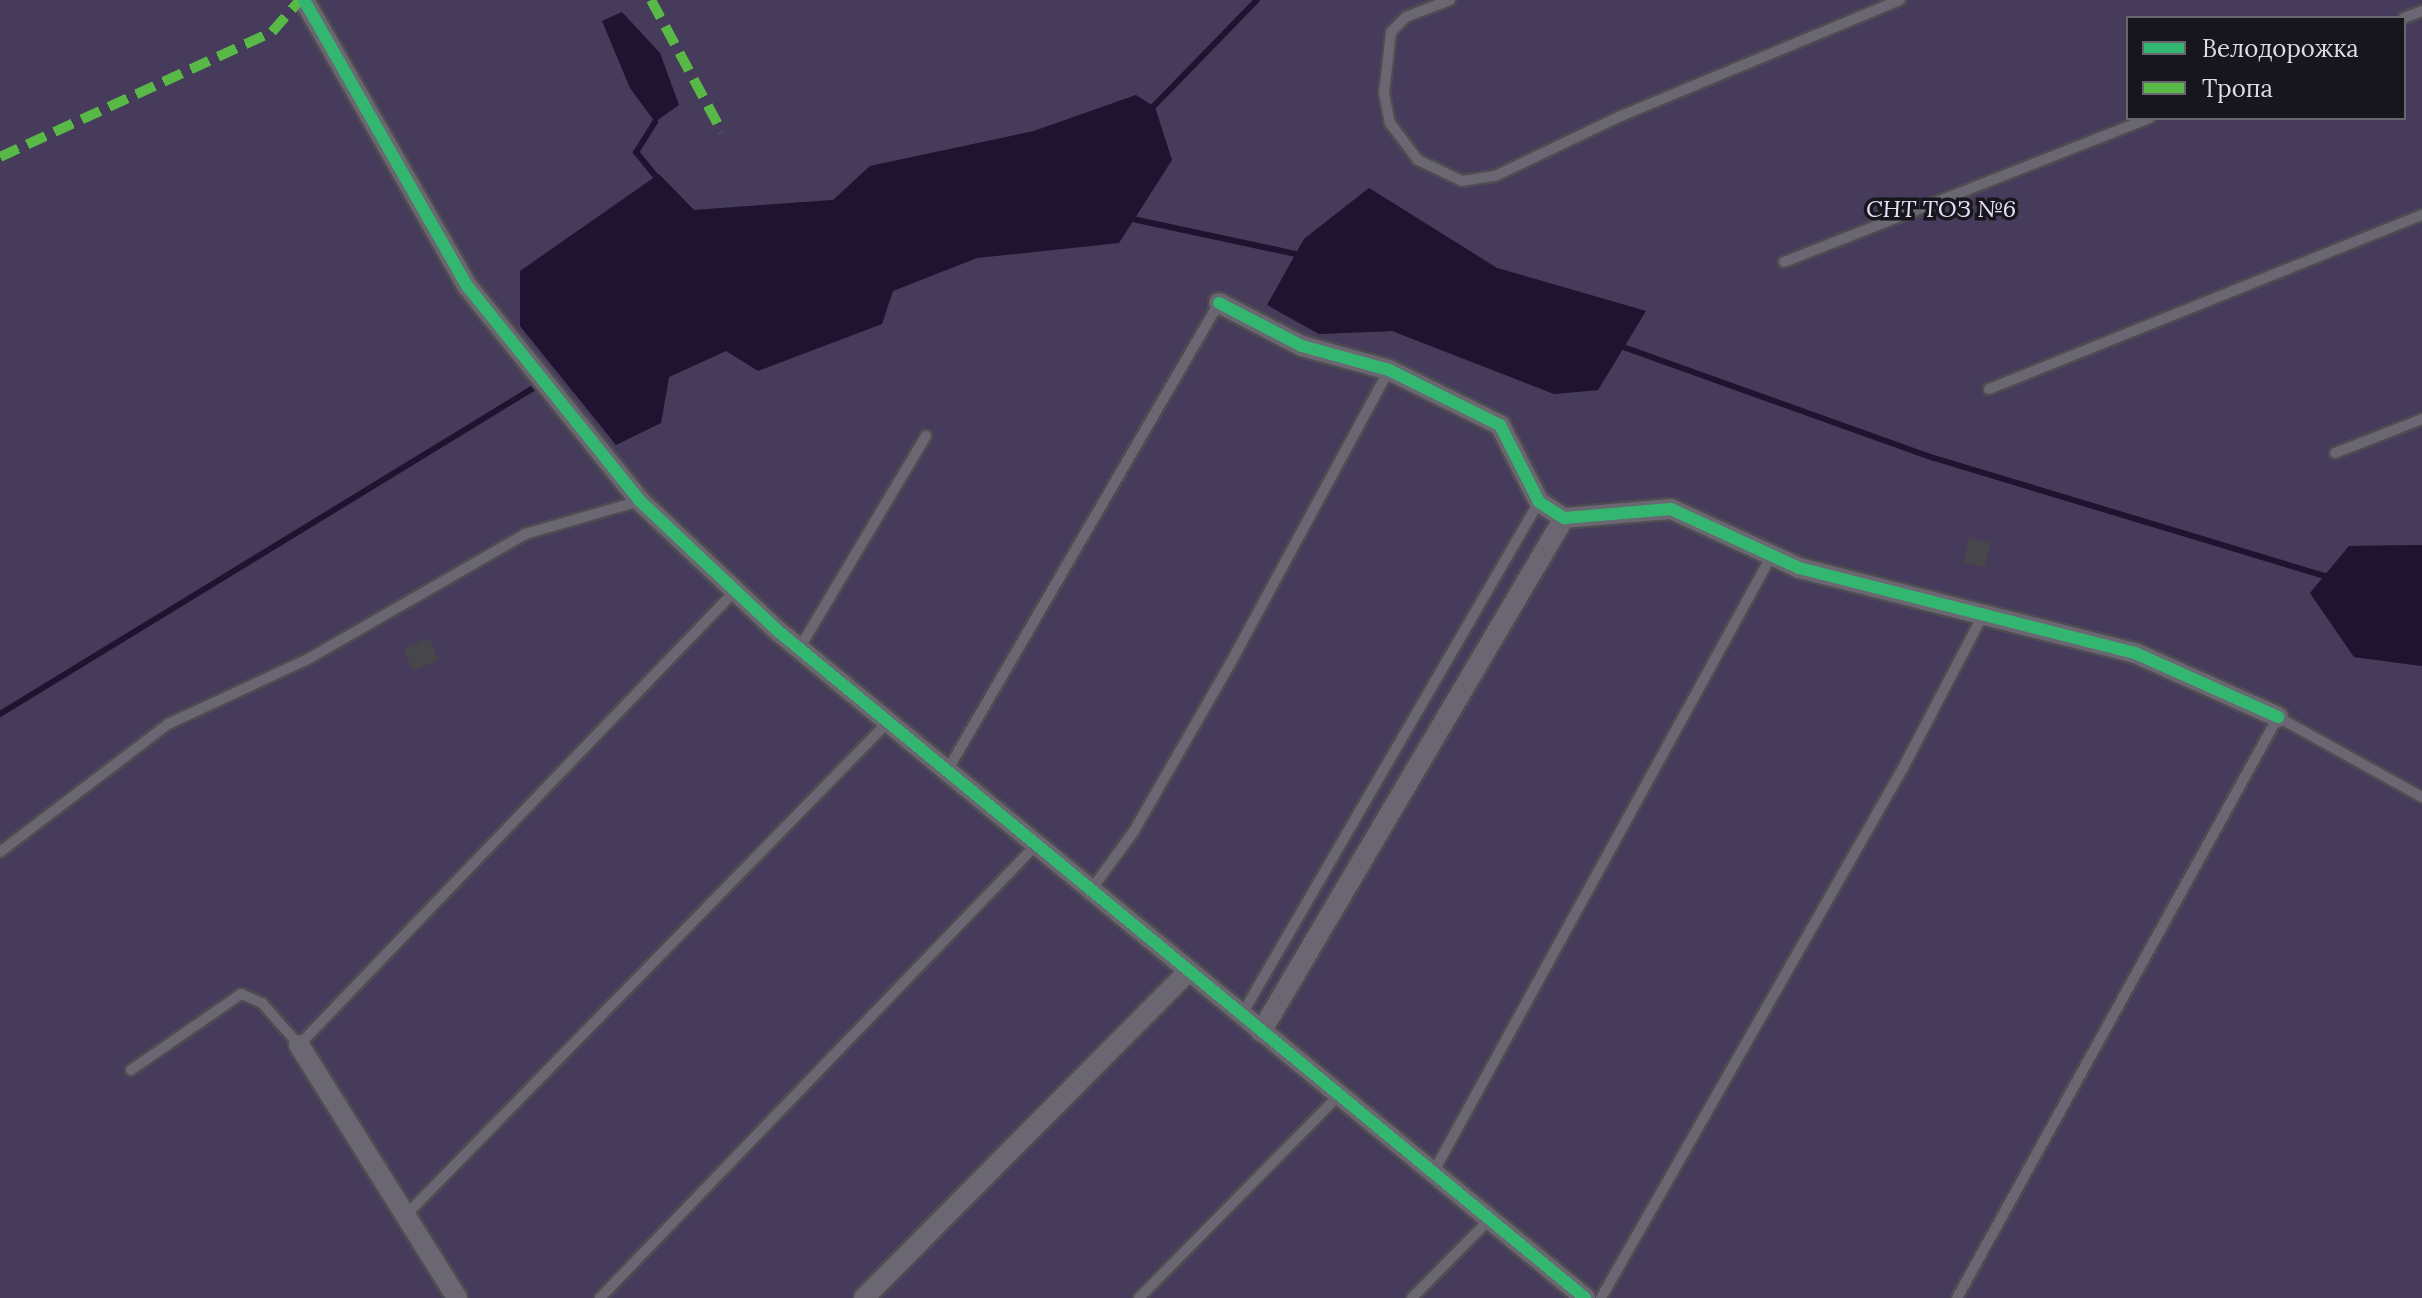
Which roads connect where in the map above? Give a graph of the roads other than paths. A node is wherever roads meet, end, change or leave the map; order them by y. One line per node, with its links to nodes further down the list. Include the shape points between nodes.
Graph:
1 (304, 0): 13 (street, via 468,287)
2 (1450, 0): 3 (lane, via 1406,17 1391,32 1384,93 1390,123 1418,160 1462,181 1495,176)
3 (1900, 0)
4 (2145, 120): 6 (lane)
5 (2422, 215): 9 (lane)
6 (1784, 262)
7 (1219, 303): 8 (street, via 1302,346); 22 (lane)
8 (1389, 370): 14 (street, via 1500,425); 26 (lane, via 1230,664 1134,831)
9 (1989, 389)
10 (2422, 419): 12 (lane)
11 (926, 436): 19 (lane)
12 (2335, 453)
13 (640, 501): 17 (street); 25 (lane, via 525,534 308,659 168,724)
14 (1539, 502): 15 (street); 28 (lane)
15 (1564, 518): 16 (street, via 1671,509); 29 (street)
16 (1772, 555): 18 (street, via 1799,568); 33 (lane)
17 (734, 592): 19 (street); 30 (lane)
18 (1984, 613): 20 (street, via 2135,653); 42 (lane, via 1903,768)
19 (799, 649): 21 (street)
20 (2278, 717): 23 (lane); 43 (lane)
21 (888, 722): 22 (street); 34 (lane)
22 (947, 771): 24 (street)
23 (2422, 797)
24 (1036, 845): 26 (street); 37 (lane)
25 (0, 852)
26 (1091, 890): 27 (street)
27 (1188, 972): 28 (street); 38 (street)
28 (1241, 1016): 29 (street)
29 (1261, 1032): 32 (street)
30 (299, 1045): 31 (lane, via 262,1003 241,994); 34 (street)
31 (131, 1070)
32 (1340, 1094): 33 (street); 39 (lane)
33 (1434, 1171): 35 (street)
34 (408, 1213): 36 (street)
35 (1491, 1218): 40 (lane); 41 (street)
36 (457, 1298)
37 (600, 1298)
38 (864, 1298)
39 (1139, 1298)
40 (1412, 1298)
41 (1585, 1298)
42 (1601, 1298)
43 (1957, 1298)

